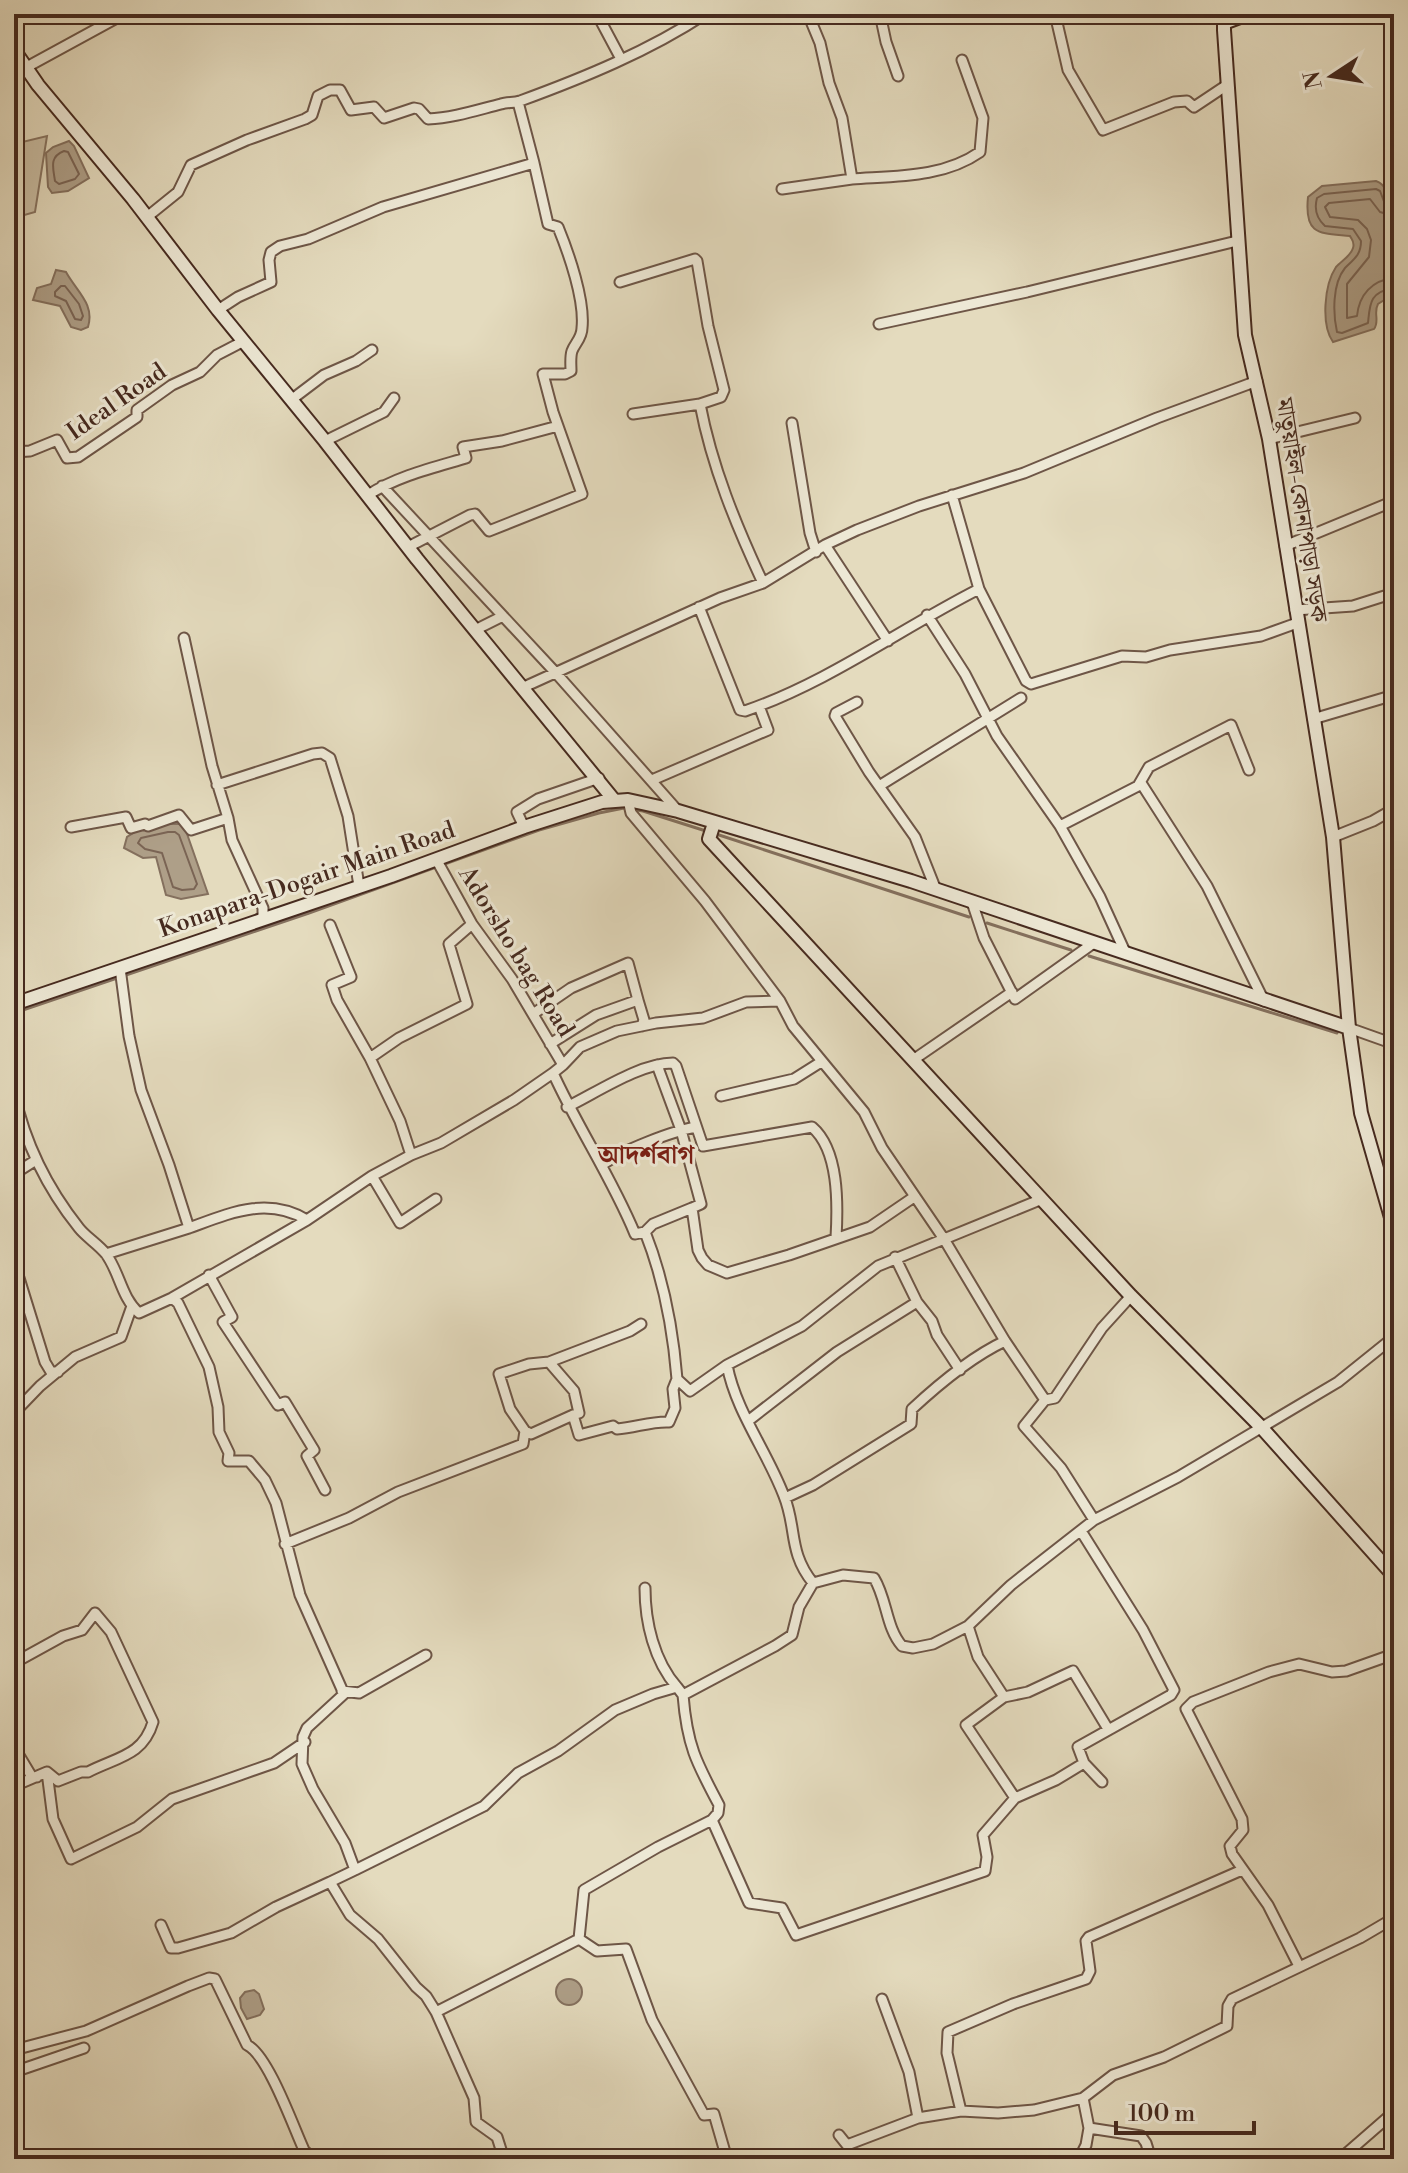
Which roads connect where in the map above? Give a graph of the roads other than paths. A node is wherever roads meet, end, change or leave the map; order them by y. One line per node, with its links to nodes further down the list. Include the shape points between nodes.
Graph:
1 (124, 14): 12 (street)
2 (597, 14): 10 (street)
3 (705, 14): 10 (street)
4 (808, 14): 17 (street, via 842,118)
5 (880, 14): 13 (street)
6 (1055, 14): 14 (street, via 1068,70 1103,130 1174,102 1187,101 1194,107)
7 (1248, 14): 8 (main road, মাতুয়াইল-কোনাপাড়া সড়ক)
8 (1223, 19): 14 (main road, মাতুয়াইল-কোনাপাড়া সড়ক)
9 (14, 50): 12 (main road)
10 (621, 59): 15 (street)
11 (962, 60): 17 (street, via 983,118 980,152 962,164 918,174)
12 (20, 72): 19 (main road)
13 (898, 76)
14 (1227, 85): 20 (main road, মাতুয়াইল-কোনাপাড়া সড়ক)
15 (518, 102): 16 (street); 19 (street, via 428,119 414,108 384,118 374,107 351,110 340,90 330,90 318,96 312,115 305,119 191,165 178,192)
16 (534, 163): 22 (street, via 383,207 280,246 269,260 271,282); 33 (street, via 548,224 558,227 571,261 583,328 572,350 571,371 543,374)
17 (852, 179): 18 (street)
18 (782, 189)
19 (147, 217): 22 (main road)
20 (1237, 241): 23 (street); 26 (main road, মাতুয়াইল-কোনাপাড়া সড়ক, via 1245,335)
21 (620, 282): 29 (street, via 697,261 724,390 721,397)
22 (218, 310): 24 (main road)
23 (879, 324)
24 (244, 341): 28 (main road); 36 (street, Ideal Road, via 148,401 137,417 78,457 67,458 57,440)
25 (372, 350): 28 (street)
26 (1257, 381): 34 (main road, মাতুয়াইল-কোনাপাড়া সড়ক); 39 (street, via 1024,473)
27 (394, 398): 35 (street, via 384,412)
28 (291, 400): 35 (main road)
29 (700, 404): 30 (street); 45 (street, via 716,469)
30 (633, 414)
31 (1355, 418): 34 (street)
32 (792, 423): 44 (street, via 807,519)
33 (558, 426): 37 (street, via 463,447 466,458); 41 (street, via 580,496 489,531 475,514)
34 (1269, 439): 42 (main road, মাতুয়াইল-কোনাপাড়া সড়ক)
35 (325, 441): 38 (main road)
36 (14, 452)
37 (382, 486): 38 (street); 41 (street)
38 (368, 495): 43 (main road)
39 (952, 495): 44 (street); 46 (street)
40 (1394, 501): 42 (street)
41 (427, 536): 43 (street); 50 (street)
42 (1285, 546): 51 (main road, মাতুয়াইল-কোনাপাড়া সড়ক)
43 (408, 547): 52 (main road)
44 (820, 548): 45 (street); 54 (street)
45 (763, 583): 48 (street)
46 (979, 589): 49 (street); 51 (street, via 1031,684 1122,656 1146,657 1261,636)
47 (1394, 593): 51 (street)
48 (699, 607): 55 (street); 60 (street, via 740,710)
49 (927, 615): 54 (street); 61 (street)
50 (503, 616): 52 (street); 55 (street)
51 (1296, 617): 62 (main road, মাতুয়াইল-কোনাপাড়া সড়ক)
52 (477, 629): 56 (main road)
53 (184, 638): 67 (street)
54 (888, 641): 60 (street)
55 (555, 672): 56 (street); 65 (street)
56 (524, 687): 64 (main road)
57 (1394, 695): 62 (street)
58 (1021, 698): 61 (street)
59 (857, 702): 68 (street, via 835,716)
60 (759, 706): 65 (street, via 768,730)
61 (987, 719): 68 (street); 73 (street)
62 (1313, 719): 77 (main road, মাতুয়াইল-কোনাপাড়া সড়ক)
63 (1249, 770): 66 (street, via 1231,725 1149,767)
64 (599, 778): 69 (main road); 75 (street, via 517,812)
65 (652, 780): 71 (street)
66 (1141, 783): 73 (street); 91 (street, via 1207,886)
67 (217, 785): 72 (street); 79 (street, via 313,754 330,758 348,816)
68 (879, 786): 80 (street, via 915,837)
69 (626, 804): 71 (main road); 75 (main road, Konapara-Dogair Main Road); 90 (street)
70 (1394, 809): 77 (street)
71 (678, 811): 76 (main road)
72 (228, 818): 74 (street, via 191,830 179,815 131,828 126,817); 82 (street)
73 (1060, 826): 86 (street)
74 (71, 827)
75 (524, 827): 78 (main road, Konapara-Dogair Main Road)
76 (712, 830): 80 (main road); 99 (main road)
77 (1333, 837): 95 (main road, মাতুয়াইল-কোনাপাড়া সড়ক)
78 (439, 865): 79 (main road, Konapara-Dogair Main Road); 83 (street, Adorsho bag Road)
79 (359, 886): 82 (main road, Konapara-Dogair Main Road)
80 (936, 890): 81 (main road)
81 (972, 902): 85 (main road); 88 (street)
82 (263, 918): 87 (main road, Konapara-Dogair Main Road)
83 (472, 924): 93 (street, Adorsho bag Road); 98 (street, via 449,944 467,1004)
84 (330, 925): 98 (street, via 351,977 332,985)
85 (1095, 942): 86 (main road); 88 (street, via 1015,999)
86 (1126, 954): 91 (main road)
87 (120, 968): 92 (main road, Konapara-Dogair Main Road); 119 (street, via 141,1090)
88 (1012, 992): 99 (street)
89 (638, 1000): 93 (street, via 628,963 571,988); 94 (street); 96 (street, via 596,1015)
90 (780, 1001): 94 (street, via 746,1002 703,1018); 100 (street)
91 (1264, 1001): 95 (main road)
92 (14, 1004)
93 (533, 1014): 96 (street, Adorsho bag Road)
94 (642, 1026): 101 (street, via 594,1040)
95 (1349, 1028): 97 (street); 120 (main road, মাতুয়াইল-কোনাপাড়া সড়ক, via 1361,1113)
96 (550, 1044): 101 (street, Adorsho bag Road)
97 (1394, 1044)
98 (370, 1058): 109 (street)
99 (913, 1060): 116 (main road)
100 (821, 1062): 105 (street, via 781,1084); 114 (street, via 864,1112)
101 (563, 1065): 103 (street, Adorsho bag Road)
102 (657, 1065): 106 (street); 107 (street, via 676,1066); 108 (street)
103 (553, 1073): 106 (street, Adorsho bag Road); 109 (street, via 441,1143)
104 (14, 1093): 110 (street)
105 (721, 1096)
106 (567, 1107): 111 (street, Adorsho bag Road)
107 (696, 1127): 108 (street); 122 (street, via 703,1146 812,1127 824,1137 833,1175)
108 (681, 1130): 111 (street); 117 (street, via 701,1204)
109 (411, 1155): 113 (street)
110 (36, 1160): 112 (street); 124 (street, via 80,1230)
111 (602, 1165): 121 (street, Adorsho bag Road, via 635,1234)
112 (14, 1174)
113 (372, 1176): 115 (street, via 400,1223); 118 (street)
114 (914, 1197): 122 (street, via 870,1227); 123 (street)
115 (436, 1199)
116 (1042, 1199): 123 (street); 128 (main road)
117 (692, 1208): 121 (street); 122 (street, via 702,1258 727,1273)
118 (307, 1220): 119 (street, via 270,1206); 127 (street)
119 (189, 1228): 124 (street)
120 (1394, 1228)
121 (645, 1232): 139 (street, Adorsho bag Road, via 668,1307)
122 (836, 1238)
123 (944, 1239): 125 (street); 134 (street)
124 (106, 1254): 131 (street)
125 (895, 1257): 130 (street); 136 (street, via 802,1326)
126 (15, 1272): 138 (street, via 45,1362 51,1372)
127 (209, 1275): 129 (street); 146 (street, via 232,1317 223,1322 278,1405 285,1402 308,1436 314,1450 307,1456)
128 (1131, 1296): 140 (street, via 1102,1328 1055,1398); 144 (main road)
129 (172, 1298): 131 (street, via 139,1313); 150 (street, via 209,1367 228,1461 249,1461 257,1468 276,1503)
130 (917, 1302): 137 (street); 143 (street, via 837,1352)
131 (132, 1306): 138 (street, via 121,1337 75,1357)
132 (641, 1324): 135 (street)
133 (1394, 1337): 144 (street, via 1338,1382)
134 (1005, 1341): 137 (street); 140 (street)
135 (549, 1362): 142 (street, via 574,1391 579,1413); 145 (street, via 499,1374 510,1409)
136 (727, 1365): 139 (street, via 690,1391); 143 (street)
137 (960, 1370): 147 (street, via 912,1409 911,1424)
138 (58, 1372): 141 (street)
139 (677, 1379): 142 (street, Adorsho bag Road, via 669,1422 629,1429 613,1426 579,1435)
140 (1045, 1400): 148 (street, via 1024,1426 1061,1468)
141 (14, 1413)
142 (573, 1415): 145 (street, via 531,1434)
143 (748, 1421): 147 (street)
144 (1261, 1427): 148 (street); 153 (main road)
145 (525, 1431): 150 (street, via 523,1444 398,1492)
146 (325, 1490)
147 (785, 1498): 154 (street, via 800,1567)
148 (1094, 1520): 149 (street)
149 (1081, 1531): 156 (street); 163 (street, via 1174,1690)
150 (285, 1544): 160 (street, via 300,1595)
151 (14, 1562): 152 (street)
152 (18, 1573)
153 (1394, 1576)
154 (813, 1583): 156 (street, via 843,1575 874,1578 902,1646 933,1644); 161 (street, via 792,1635)
155 (645, 1588): 161 (street, via 650,1635)
156 (968, 1626): 162 (street, via 978,1657)
157 (1394, 1654): 173 (street, via 1346,1671 1299,1664 1186,1709 1242,1819 1243,1830 1230,1846)
158 (426, 1655): 160 (street, via 359,1693)
159 (14, 1663): 167 (street, via 82,1630 95,1613 111,1632 153,1722 146,1741 127,1755 58,1781)
160 (342, 1691): 164 (street, via 337,1703 307,1728)
161 (680, 1691): 171 (street, via 693,1757 719,1805); 172 (street, via 653,1694 615,1710 518,1773 484,1806)
162 (1004, 1697): 163 (street, via 1073,1671); 170 (street, via 966,1725)
163 (1108, 1729): 166 (street, via 1078,1747)
164 (305, 1742): 167 (street, via 274,1763 172,1799 137,1827 71,1859 53,1819); 172 (street, via 302,1764)
165 (14, 1747): 167 (street, via 32,1777)
166 (1084, 1763): 168 (street); 170 (street)
167 (43, 1775): 169 (street)
168 (1102, 1782)
169 (14, 1786)
170 (1015, 1798): 171 (street, via 983,1835 985,1871 796,1935 782,1908 749,1903)
171 (712, 1820): 177 (street, via 584,1890)
172 (355, 1870): 174 (street)
173 (1242, 1870): 178 (street, via 1268,1905); 185 (street, via 1089,1937 1086,1979 948,2032 947,2053)
174 (330, 1882): 176 (street, via 231,1933 178,1948 171,1948); 180 (street, via 350,1915 378,1939)
175 (1394, 1918): 178 (street)
176 (161, 1925)
177 (579, 1939): 180 (street); 192 (street, via 597,1951 626,1949 652,2020 704,2115 714,2114)
178 (1299, 1966): 184 (street, via 1232,1999 1227,2026 1113,2075)
179 (882, 1999): 187 (street, via 909,2072)
180 (436, 2012): 191 (street, via 474,2098 476,2122 497,2137)
181 (84, 2048): 183 (street)
182 (14, 2050): 190 (street, via 86,2031 215,1979 247,2045 256,2049 282,2097 304,2150)
183 (15, 2071)
184 (1083, 2098): 185 (street, via 1034,2110); 188 (street)
185 (961, 2111): 187 (street)
186 (1394, 2112): 195 (street)
187 (918, 2118): 189 (street, via 847,2145)
188 (1089, 2128): 193 (street); 194 (street, via 1141,2136)
189 (839, 2135)
190 (322, 2159)
191 (504, 2159)
192 (727, 2159)
193 (1079, 2159)
194 (1151, 2159)
195 (1340, 2159)

